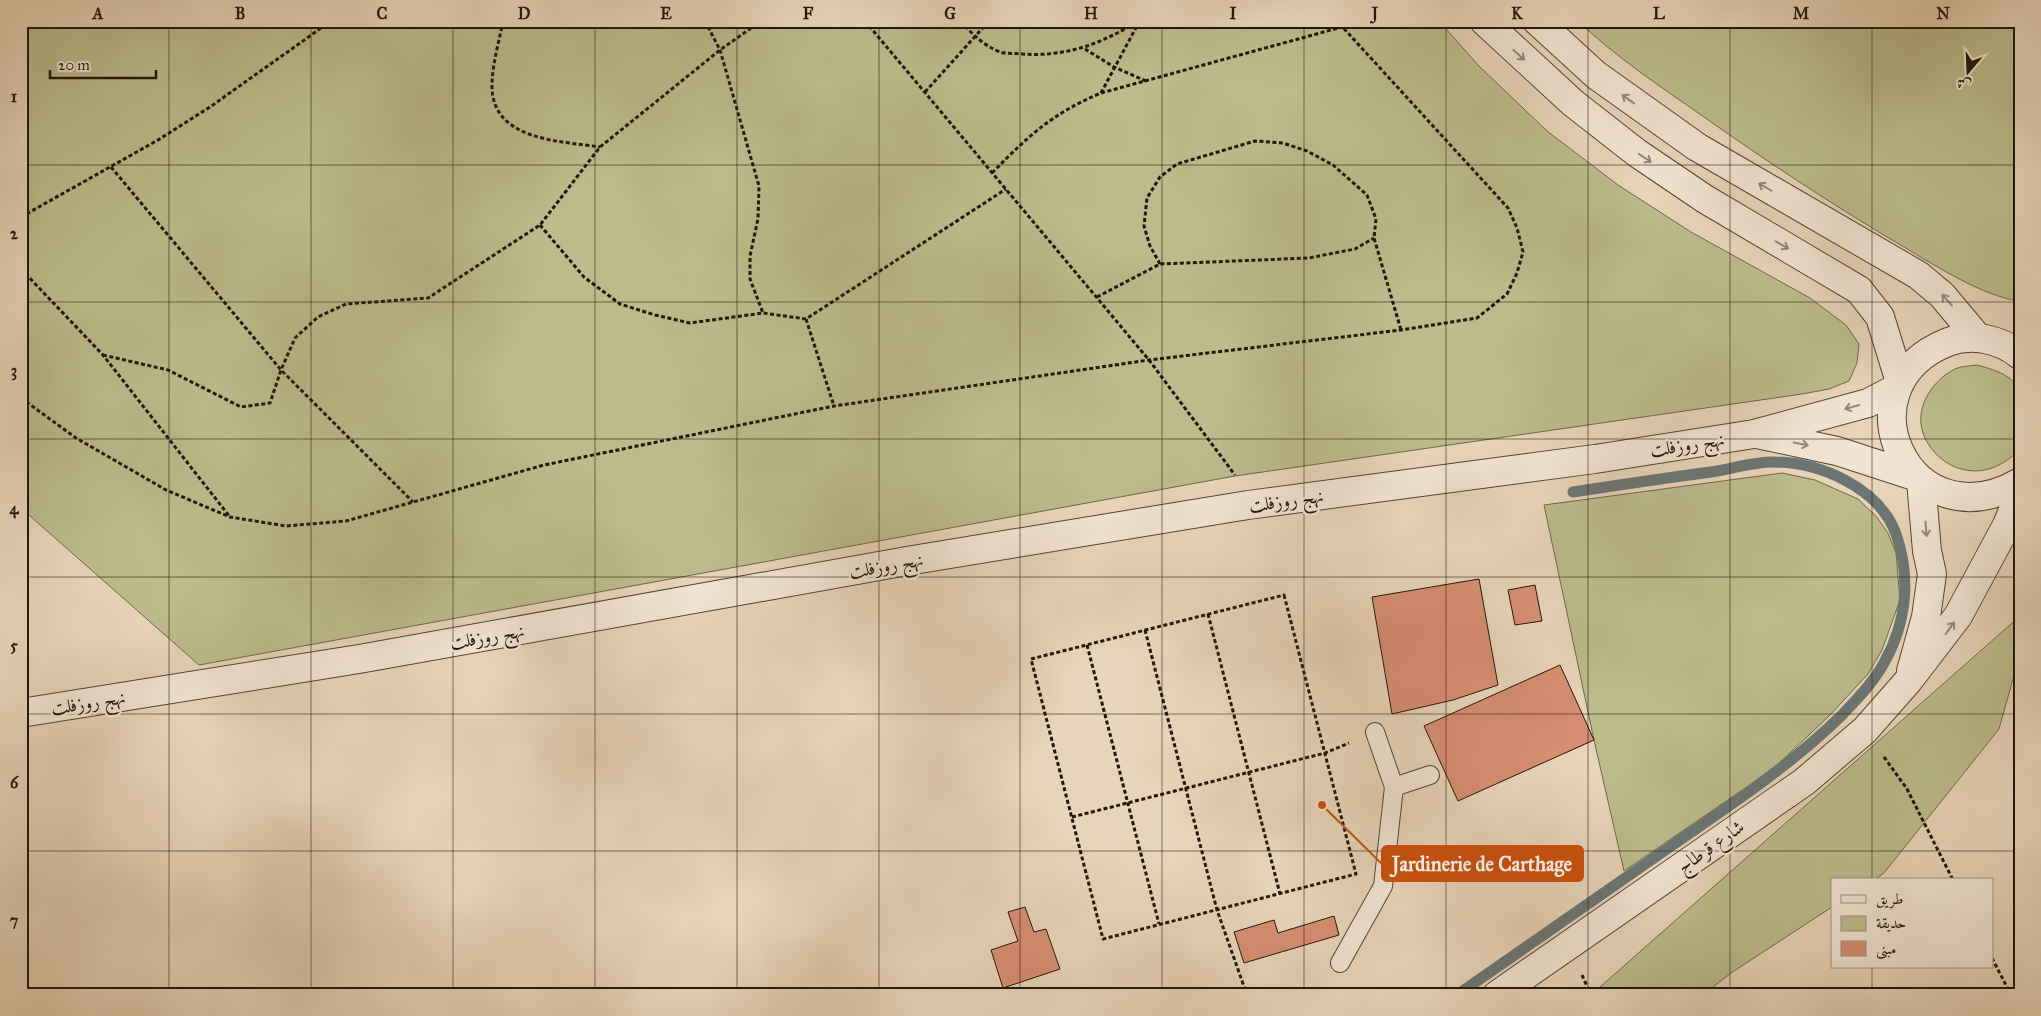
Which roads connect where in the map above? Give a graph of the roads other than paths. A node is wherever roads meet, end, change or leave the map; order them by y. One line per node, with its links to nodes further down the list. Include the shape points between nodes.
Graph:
1 (1484, 21): 6 (street, one-way to 6, via 1573,103 1637,153 1705,199 1859,290 1880,317)
2 (1537, 21): 4 (street, one-way to 2, via 1942,295 1918,275 1698,147 1596,75)
3 (2020, 331): 4 (street)
4 (1982, 338): 5 (street, via 2011,348); 6 (street, via 1954,340 1932,348 1914,363)
5 (2020, 355)
6 (1898, 385): 7 (street, نهج روزفلت, one-way to 7, via 1868,403); 8 (street, via 1892,412 1893,436 1902,458)
7 (1754, 434): 8 (street, نهج روزفلت, one-way to 8, via 1837,451); 12 (street, نهج روزفلت, via 1248,505 906,561 359,659)
8 (1919, 479): 9 (street, نهج روزفلت, via 1946,494 1974,498 2001,492); 11 (street, شارع قرطاج, one-way to 11, via 1932,574 1926,617)
9 (2020, 482)
10 (2020, 493): 11 (street, شارع قرطاج, one-way to 10, via 1958,616 2007,525)
11 (1909, 680): 17 (street, شارع قرطاج, via 1865,730 1804,782)
12 (21, 713)
13 (1375, 732): 15 (lane)
14 (1430, 775): 15 (lane)
15 (1394, 787): 16 (lane, via 1383,886)
16 (1340, 963)
17 (1497, 995)

